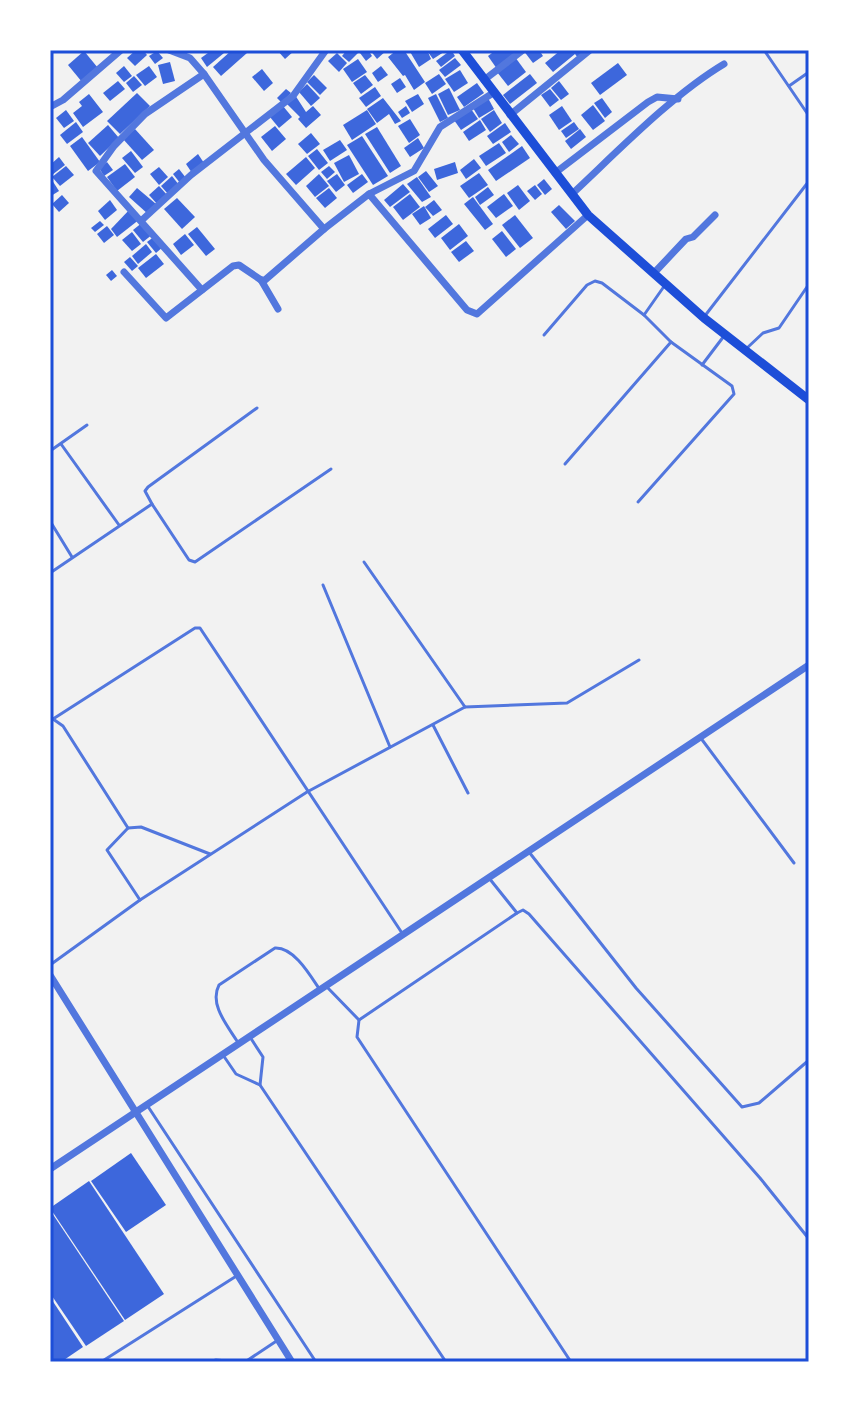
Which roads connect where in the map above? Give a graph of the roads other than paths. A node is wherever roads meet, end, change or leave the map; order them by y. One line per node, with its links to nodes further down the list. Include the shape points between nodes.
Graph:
1 (121, 50): 15 (street)
2 (169, 50): 10 (street, via 190,58)
3 (326, 50): 18 (street, via 293,96)
4 (462, 50): 11 (main road)
5 (523, 50): 11 (street)
6 (590, 50): 16 (street)
7 (764, 50): 12 (lane)
8 (724, 64): 14 (street)
9 (809, 72): 12 (lane)
10 (204, 74): 18 (street); 25 (street, via 145,114 97,168)
11 (484, 80): 13 (main road)
12 (789, 86): 17 (lane)
13 (493, 93): 16 (main road); 21 (street, via 440,127 414,171)
14 (678, 99): 19 (street, via 657,97 648,102); 22 (street)
15 (50, 107)
16 (510, 115): 19 (main road)
17 (809, 116)
18 (247, 133): 25 (street); 26 (street)
19 (555, 173): 22 (main road)
20 (809, 181): 35 (lane)
21 (369, 194): 23 (street, via 467,310 477,314); 26 (street)
22 (572, 194): 23 (main road)
23 (588, 215): 28 (main road)
24 (715, 215): 28 (street)
25 (142, 220): 32 (street)
26 (324, 229): 29 (street)
27 (124, 272): 32 (street, via 165,318)
28 (654, 273): 30 (main road)
29 (261, 280): 32 (street, via 236,265); 33 (street)
30 (667, 283): 34 (lane); 35 (main road)
31 (809, 284): 39 (lane, via 779,328 763,333)
32 (202, 290)
33 (278, 309)
34 (644, 315): 36 (lane, via 595,281); 38 (lane)
35 (704, 318): 37 (main road)
36 (544, 335)
37 (725, 335): 39 (main road); 40 (lane)
38 (671, 342): 40 (lane); 46 (lane)
39 (744, 351): 41 (main road)
40 (702, 365): 48 (lane, via 732,386 734,394)
41 (809, 400)
42 (257, 408): 49 (lane, via 148,487)
43 (87, 425): 44 (lane)
44 (61, 444): 45 (lane); 51 (lane)
45 (50, 451)
46 (565, 464)
47 (331, 469): 49 (lane, via 195,562)
48 (638, 502)
49 (152, 504): 51 (lane)
50 (50, 521): 52 (lane)
51 (119, 525): 52 (lane)
52 (72, 557): 54 (lane)
53 (364, 562): 58 (lane)
54 (50, 573)
55 (323, 585): 62 (lane)
56 (639, 660): 58 (lane, via 567,703)
57 (809, 665): 61 (street)
58 (465, 707): 60 (lane)
59 (52, 720): 63 (lane, via 200,628); 65 (lane, via 63,726)
60 (433, 725): 62 (lane); 64 (lane)
61 (700, 737): 66 (street); 68 (lane)
62 (390, 747): 63 (lane)
63 (307, 792): 67 (lane); 72 (lane)
64 (468, 793)
65 (128, 828): 67 (lane, via 141,827); 70 (lane, via 107,850)
66 (529, 852): 69 (street); 80 (lane, via 636,988 742,1107 759,1103)
67 (211, 854): 70 (lane)
68 (794, 863)
69 (489, 878): 71 (lane); 72 (street)
70 (140, 900): 73 (lane)
71 (517, 913): 76 (lane); 85 (lane, via 529,914)
72 (404, 936): 75 (street)
73 (50, 965)
74 (50, 975): 83 (street)
75 (323, 988): 76 (lane); 77 (street); 78 (lane, via 280,947 219,985 214,999)
76 (359, 1020): 95 (lane, via 357,1037)
77 (250, 1037): 78 (street); 81 (lane, via 263,1057)
78 (239, 1045): 79 (street)
79 (223, 1055): 81 (lane, via 236,1074); 82 (street)
80 (809, 1060)
81 (260, 1085): 94 (lane)
82 (147, 1105): 83 (street); 93 (lane)
83 (137, 1111): 84 (street); 86 (street)
84 (50, 1169)
85 (809, 1239)
86 (238, 1275): 87 (street); 88 (lane)
87 (278, 1340): 91 (lane); 92 (street)
88 (101, 1362)
89 (209, 1362): 90 (lane)
90 (239, 1362)
91 (245, 1362)
92 (292, 1362)
93 (316, 1362)
94 (446, 1362)
95 (571, 1362)

